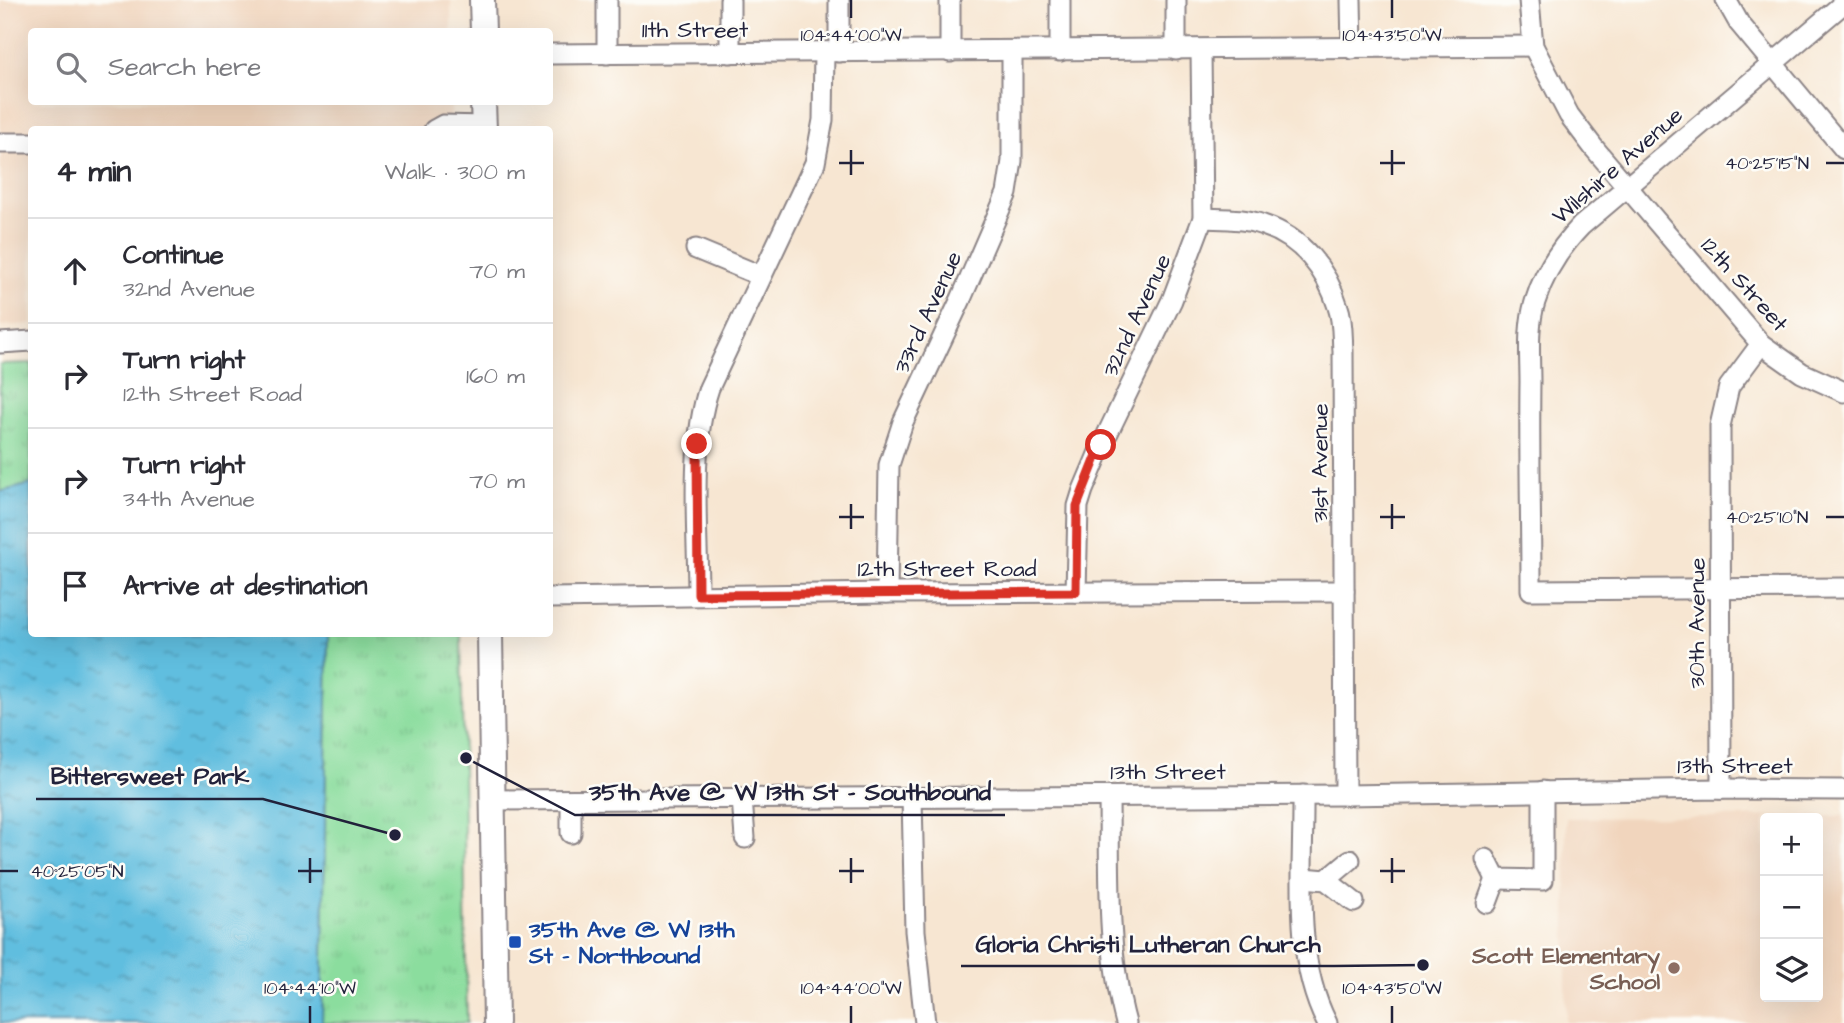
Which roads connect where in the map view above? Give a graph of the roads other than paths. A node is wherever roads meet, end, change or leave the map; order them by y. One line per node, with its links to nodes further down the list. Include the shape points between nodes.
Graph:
1 (482, 0): 12 (main road)
2 (607, 0): 23 (street)
3 (730, 0): 21 (street)
4 (839, 0): 19 (street)
5 (950, 0): 20 (street)
6 (1060, 0): 17 (street)
7 (1176, 0): 15 (street)
8 (1351, 0): 14 (street)
9 (1529, 0): 13 (street)
10 (1727, 0): 24 (street, via 1739,23)
11 (1844, 4): 24 (street, Wilshire Avenue)
12 (482, 28)
13 (1533, 46): 14 (street); 30 (street, 12th Street, via 1569,115)
14 (1352, 49): 18 (street)
15 (1176, 50): 17 (street, 11th Street); 18 (street, 11th Street)
16 (1012, 51): 17 (street, 11th Street); 20 (street, 11th Street); 42 (street, 33rd Avenue, via 1012,160 1007,193 903,422 889,465)
17 (1060, 51)
18 (1201, 51): 31 (street, 32nd Avenue)
19 (831, 52): 20 (street, 11th Street); 21 (street, 11th Street); 33 (street, via 815,163)
20 (950, 52)
21 (730, 53): 23 (street, 11th Street)
22 (553, 54): 23 (street, 11th Street)
23 (607, 54)
24 (1772, 63): 29 (street); 30 (street, Wilshire Avenue)
25 (483, 105): 26 (main road)
26 (484, 126)
27 (0, 143): 28 (street)
28 (28, 143)
29 (1844, 149)
30 (1628, 186): 36 (street, 12th Street); 38 (street, Wilshire Avenue, via 1560,248 1534,305 1530,341 1531,590)
31 (1203, 218): 40 (street, 31st Avenue, via 1262,224 1292,239 1323,271 1339,308); 41 (street, 32nd Avenue, via 1172,300 1101,445 1077,506)
32 (696, 249): 33 (street)
33 (761, 276): 43 (street, via 703,406 697,444)
34 (28, 341): 35 (street)
35 (0, 343)
36 (1761, 344): 37 (street, 12th Street, via 1802,373); 38 (street, 30th Avenue, via 1729,387 1723,407)
37 (1844, 392)
38 (1720, 588): 39 (street); 46 (street, 30th Avenue)
39 (1844, 588)
40 (1344, 591): 41 (street, 12th Street Road); 50 (street, 31st Avenue)
41 (1076, 592): 42 (street, 12th Street Road)
42 (887, 593): 43 (street, 12th Street Road)
43 (698, 595): 44 (street, 12th Street Road)
44 (553, 598)
45 (490, 637): 54 (main road)
46 (1721, 789): 47 (street, 13th Street); 48 (street, 13th Street)
47 (1844, 790)
48 (1543, 791): 50 (street, 13th Street); 61 (street, via 1543,880)
49 (1303, 795): 50 (street, 13th Street); 51 (street, 13th Street); 60 (street)
50 (1345, 795)
51 (1108, 796): 52 (street, 13th Street); 67 (street, via 1110,914)
52 (912, 797): 53 (street, 13th Street); 66 (street, via 915,931)
53 (743, 798): 55 (street, 13th Street); 57 (street)
54 (493, 800): 55 (street, 13th Street); 65 (main road)
55 (571, 800): 56 (street)
56 (571, 833)
57 (745, 838)
58 (1486, 859): 61 (street)
59 (1350, 860): 62 (street)
60 (1304, 878): 62 (street); 68 (street, via 1308,967)
61 (1496, 879): 64 (street)
62 (1326, 880): 63 (street)
63 (1354, 902)
64 (1487, 903)
65 (496, 1023)
66 (925, 1023)
67 (1126, 1023)
68 (1327, 1023)

